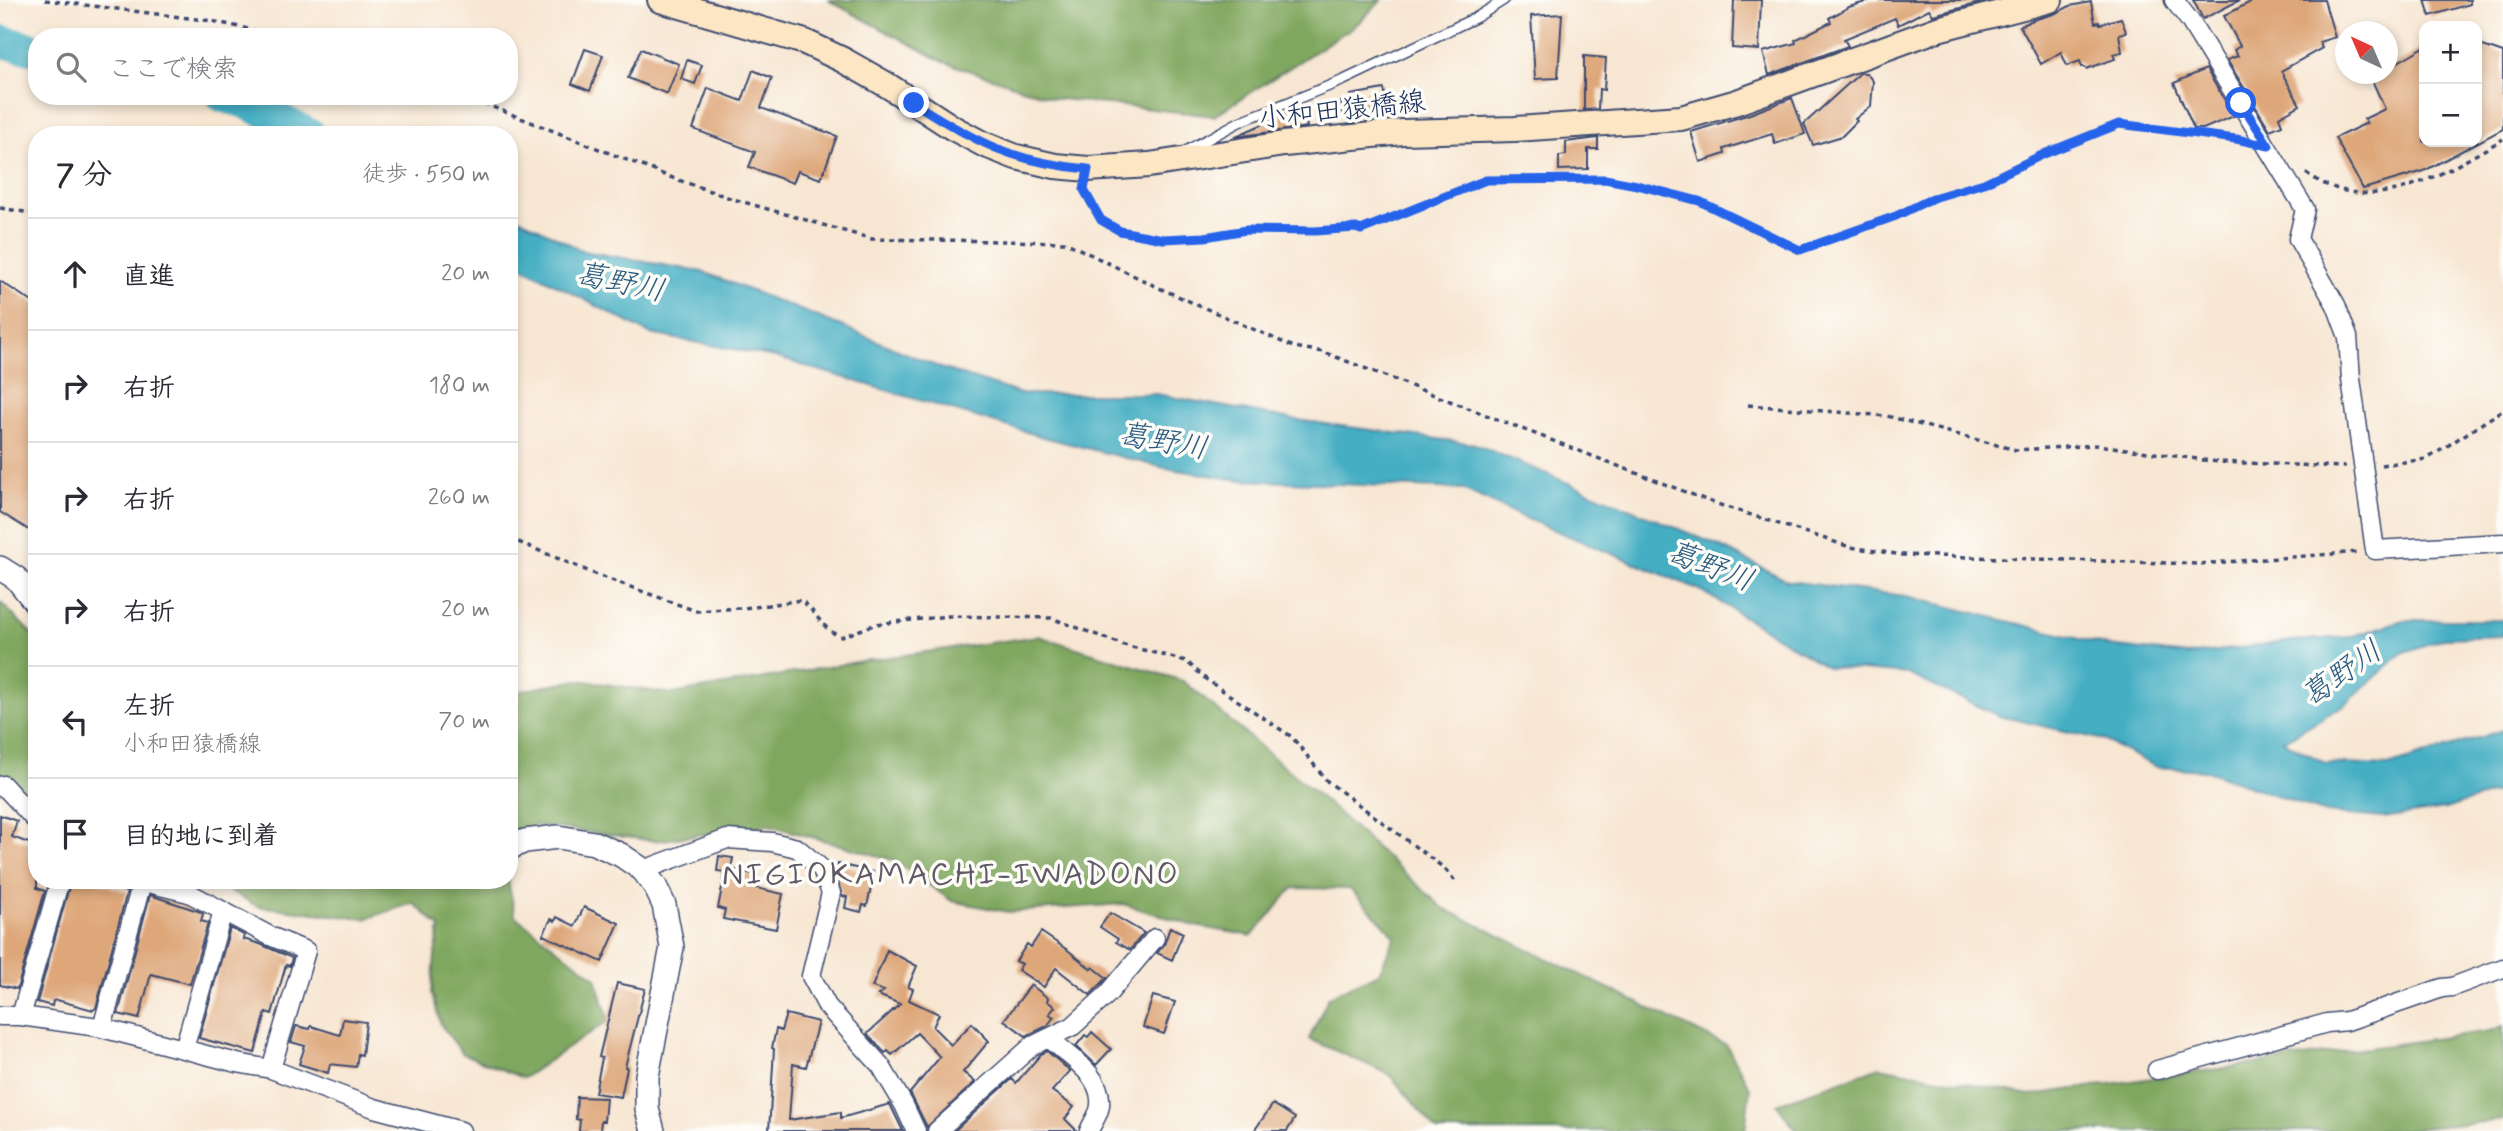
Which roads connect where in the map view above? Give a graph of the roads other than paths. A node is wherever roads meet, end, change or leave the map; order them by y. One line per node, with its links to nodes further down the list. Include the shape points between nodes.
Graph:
1 (660, 0): 5 (main road, 小和田猿橋線, via 805,42 887,85 953,128 1016,157 1088,169)
2 (1504, 0): 5 (lane, via 1345,80 1230,127)
3 (2050, 0): 5 (main road, 小和田猿橋線, via 1938,29 1681,118 1404,132)
4 (2174, 0): 6 (street, via 2305,209 2298,239 2336,305 2348,337 2375,550)
5 (1173, 161)
6 (2503, 543)
7 (0, 568): 8 (street)
8 (28, 593)
9 (0, 787): 10 (street)
10 (28, 812)
11 (518, 844): 12 (street, via 558,837 594,843)
12 (643, 870): 27 (street, via 664,905 672,947 647,1076 647,1109); 28 (street, via 727,839 797,848 822,869 831,893 811,976 827,1006 881,1066)
13 (57, 889): 20 (street)
14 (137, 889): 21 (street)
15 (172, 889): 16 (street)
16 (223, 911): 23 (street); 24 (street, via 306,951)
17 (1156, 938): 22 (street, via 1073,1026)
18 (2503, 968): 25 (street, via 2347,1021)
19 (0, 1016): 20 (street)
20 (21, 1016): 21 (street)
21 (102, 1028): 23 (street)
22 (1049, 1038): 29 (street, via 1032,1046); 30 (street, via 1091,1075 1097,1088 1101,1105)
23 (184, 1049): 24 (street)
24 (271, 1069): 26 (street, via 374,1108)
25 (2157, 1070)
26 (461, 1131)
27 (653, 1131)
28 (916, 1131)
29 (937, 1131)
30 (1089, 1131)

